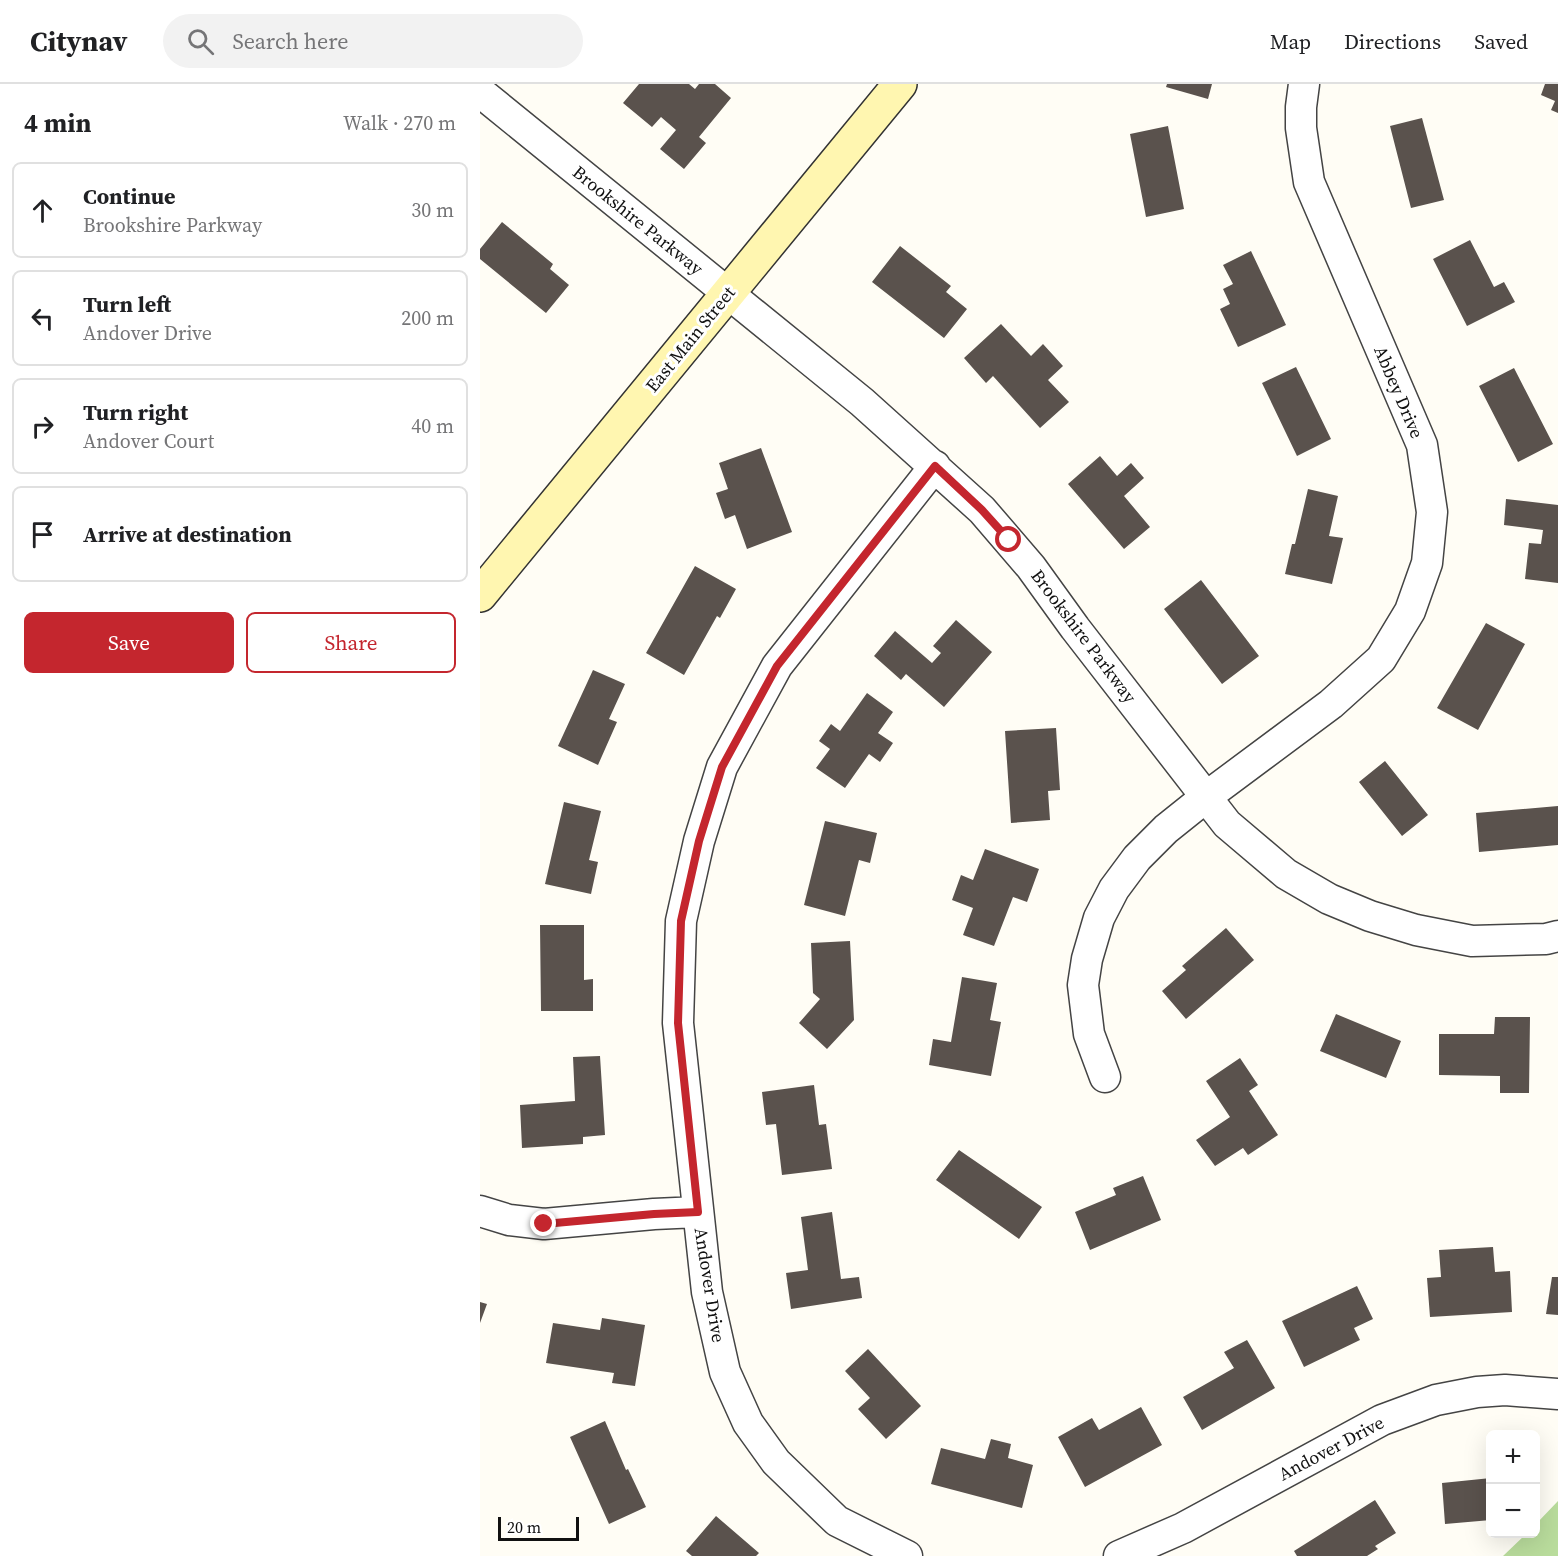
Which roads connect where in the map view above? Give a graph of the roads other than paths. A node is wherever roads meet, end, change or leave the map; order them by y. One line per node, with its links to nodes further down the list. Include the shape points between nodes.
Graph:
1 (900, 84): 4 (main road, East Main Street)
2 (1304, 84): 7 (street, Abbey Drive, via 1301,128 1309,182 1422,445 1432,512 1427,563 1410,611 1381,659 1331,704)
3 (480, 92): 4 (street, Brookshire Parkway)
4 (728, 293): 5 (street, Brookshire Parkway); 6 (main road, East Main Street)
5 (935, 466): 7 (street, Brookshire Parkway, via 1009,540); 11 (street, Andover Drive, via 777,666 722,767 699,841 681,921 678,1023)
6 (480, 595)
7 (1206, 797): 8 (street, Brookshire Parkway, via 1227,824 1286,874 1329,899 1370,916 1416,930 1472,940); 9 (street, Abbey Drive, via 1137,858 1099,918 1083,985 1089,1034)
8 (1558, 936)
9 (1105, 1077)
10 (480, 1211): 11 (street, via 509,1220 544,1224)
11 (698, 1212): 13 (street, Andover Drive, via 707,1292 725,1372 748,1423 776,1462 837,1521)
12 (1558, 1394): 14 (street, Andover Drive, via 1478,1392 1414,1408 1382,1420 1183,1528)
13 (907, 1556)
14 (1119, 1556)

